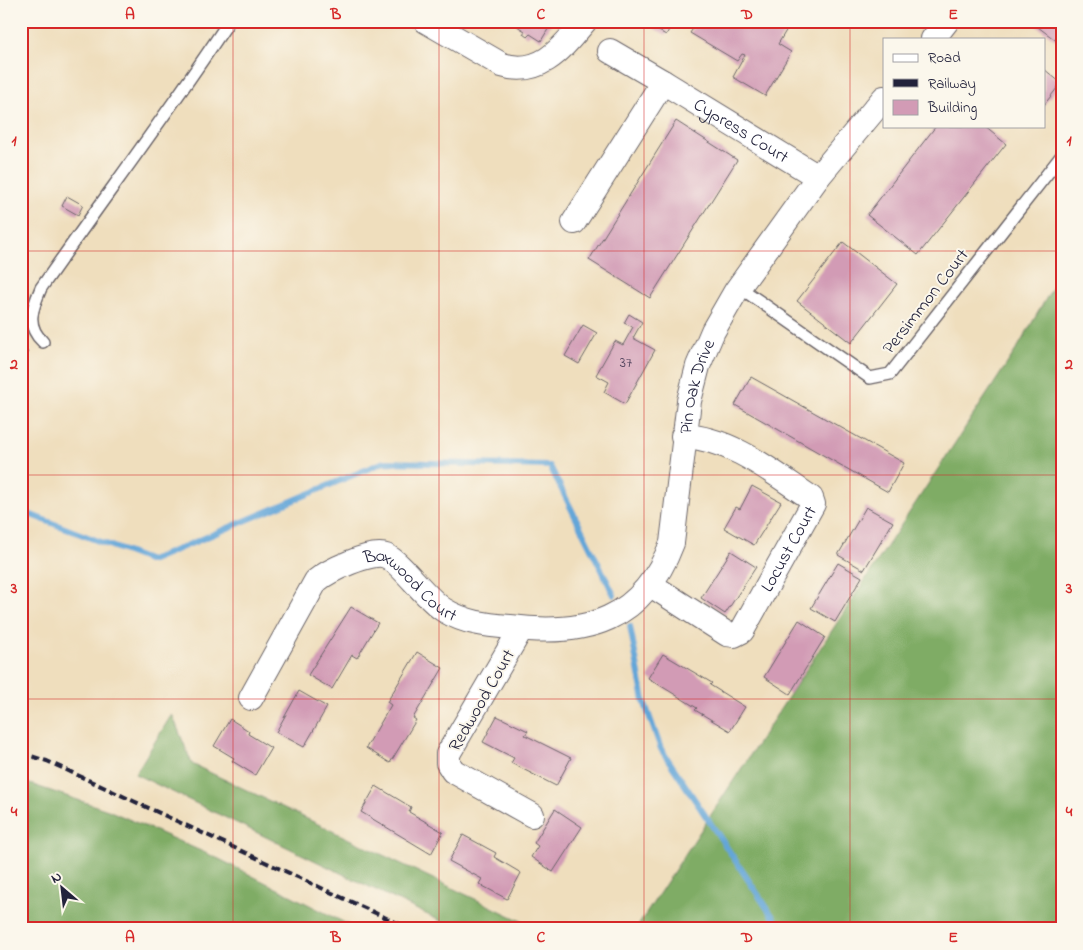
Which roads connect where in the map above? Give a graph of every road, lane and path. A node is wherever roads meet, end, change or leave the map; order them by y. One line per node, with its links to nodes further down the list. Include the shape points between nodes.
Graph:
1 (229, 21): 11 (lane, via 188,84 127,164 41,288 31,310 31,324)
2 (426, 21): 3 (street, via 513,68 543,63 566,44)
3 (585, 21)
4 (610, 51): 5 (street, Cypress Court)
5 (662, 82): 8 (street, Cypress Court); 9 (street)
6 (883, 99): 8 (street, Pin Oak Drive)
7 (1062, 155): 10 (lane, Persimmon Court, via 890,374 870,378)
8 (818, 177): 10 (street, Pin Oak Drive)
9 (574, 222)
10 (739, 286): 12 (street, Pin Oak Drive, via 698,366)
11 (43, 342)
12 (683, 436): 13 (street, Pin Oak Drive, via 672,542 664,565); 13 (street, Locust Court, via 719,442 750,458 811,498 813,504 742,631 734,635 727,634)
13 (650, 585): 14 (street, Pin Oak Drive, via 621,611 597,623 572,630)
14 (521, 629): 15 (street, Boxwood Court, via 467,621 444,610 392,560 375,554 327,572 316,581); 16 (street, Redwood Court, via 448,754 448,763 453,771)
15 (251, 698)
16 (532, 815)

